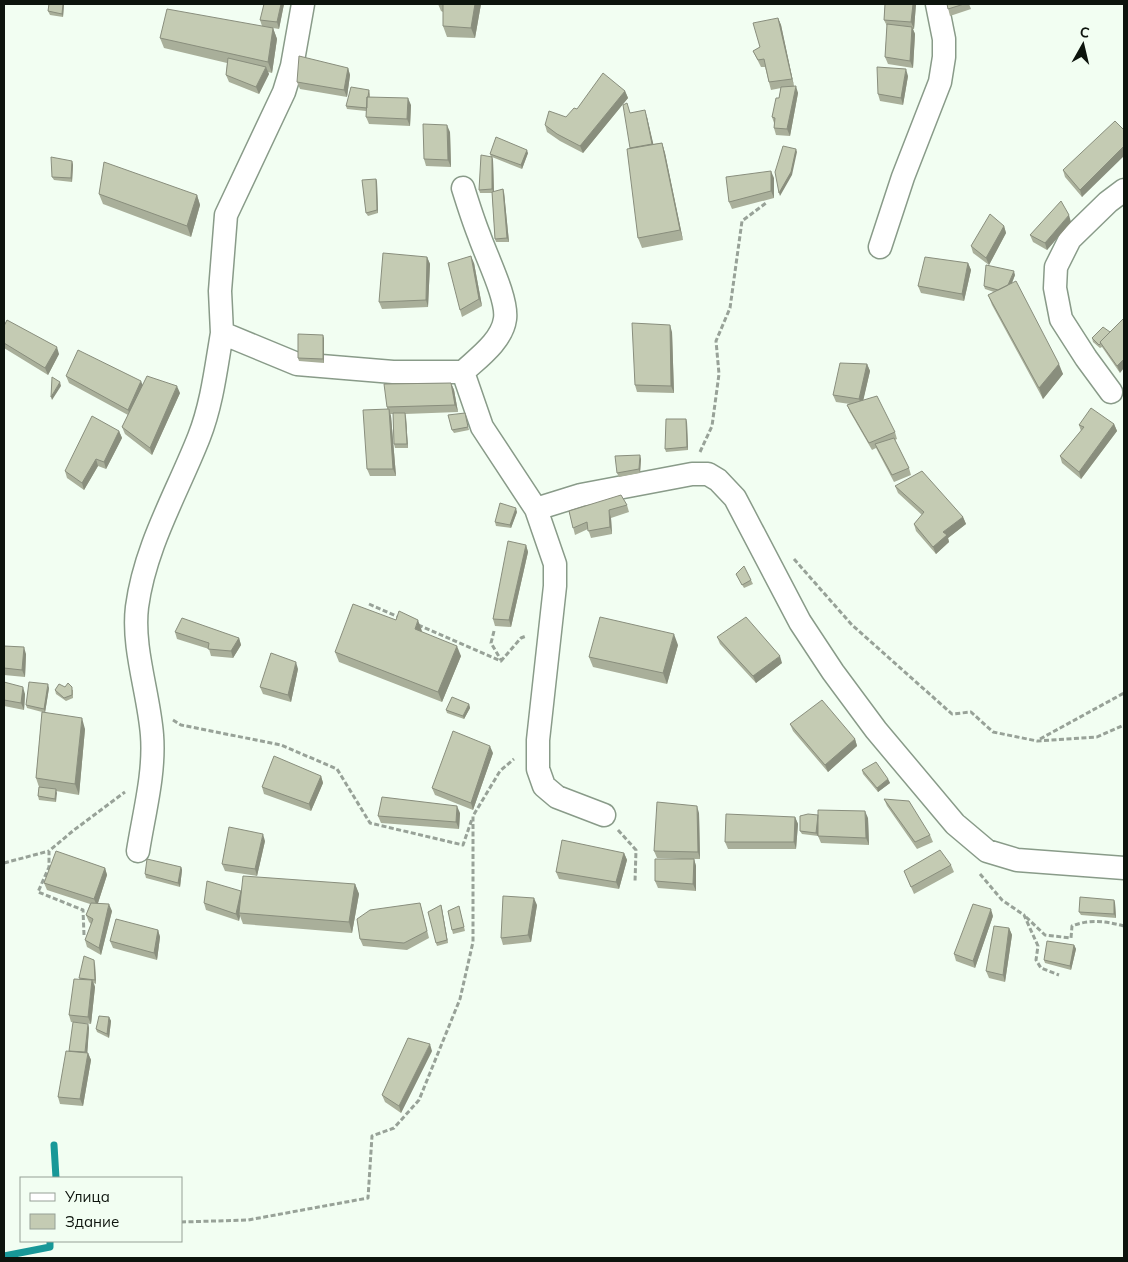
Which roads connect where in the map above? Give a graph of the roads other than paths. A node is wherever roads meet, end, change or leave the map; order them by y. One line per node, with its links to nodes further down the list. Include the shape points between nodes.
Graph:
1 (304, 4): 6 (street, via 284,92 226,215 220,291)
2 (938, 4): 5 (street, via 944,39 940,82)
3 (463, 188): 7 (street, via 504,304 505,319 492,344)
4 (1124, 190): 8 (street, via 1070,239 1056,267 1055,288 1060,318)
5 (880, 247)
6 (222, 334): 7 (street, via 297,364 392,372); 11 (street, via 200,436 146,564 137,608 138,648 152,734 152,765)
7 (463, 372): 9 (street, via 482,427)
8 (1111, 392)
9 (536, 509): 10 (street, via 555,564 538,769 544,786 557,797); 12 (street, via 581,495 692,474 708,474 718,480 735,498 800,622 833,672 876,730 955,824 987,851 1017,860)
10 (604, 815)
11 (138, 851)
12 (1124, 868)

